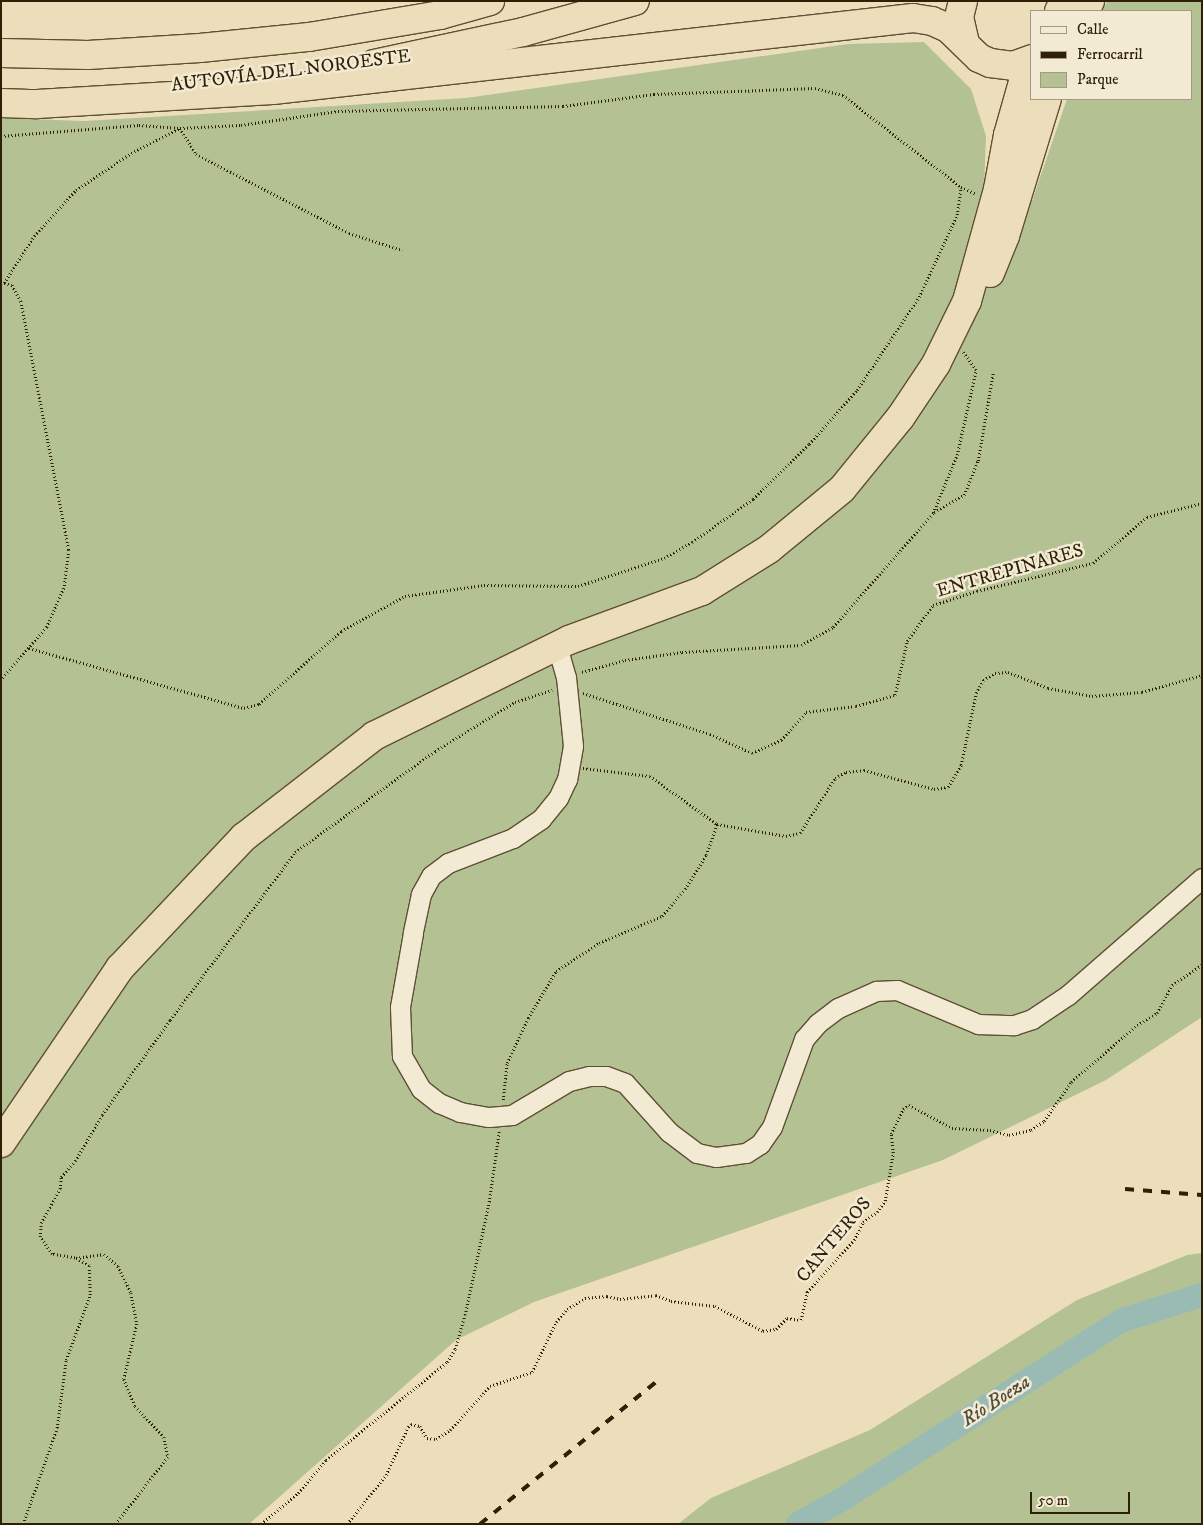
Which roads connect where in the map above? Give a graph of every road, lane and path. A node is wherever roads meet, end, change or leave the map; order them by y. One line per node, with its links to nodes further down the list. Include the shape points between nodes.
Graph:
1 (490, 1): 5 (highway, AUTOVÍA DEL NOROESTE, via 440,15 309,37 88,55)
2 (635, 1): 8 (highway, AUTOVÍA DEL NOROESTE, via 523,32 370,65 192,86 92,92)
3 (962, 1): 4 (highway, via 959,17)
4 (972, 50): 6 (highway, via 1001,66); 10 (highway, via 948,28 913,18 273,90 65,103); 12 (highway, via 1006,103)
5 (1, 53)
6 (1030, 59)
7 (1030, 67): 12 (highway)
8 (1, 92)
9 (1047, 100): 18 (highway, via 991,272)
10 (1, 103)
11 (180, 128): 13 (path, via 139,125); 14 (path, via 241,125 338,111 563,106 654,94 815,88 843,95); 16 (path, via 196,154 349,233); 17 (path, via 131,152 76,190 34,236)
12 (1008, 135): 15 (highway)
13 (1, 136)
14 (962, 187): 15 (path); 24 (path, via 957,215 919,297 857,390 809,444 753,499 664,558 578,586 484,585 405,596 341,630 260,704 244,708)
15 (993, 202): 18 (highway)
16 (402, 250)
17 (2, 282): 24 (path, via 12,285 22,301 70,550 64,588 47,626)
18 (966, 301): 19 (highway)
19 (951, 333): 22 (path, via 976,370 956,455); 23 (highway, via 936,364 900,418 842,489 769,549 702,591)
20 (993, 373): 22 (path, via 978,461 964,495)
21 (1202, 503): 27 (path, ENTREPINARES, via 1147,517 1093,563 977,591 933,606 907,641 895,695 856,706 806,712 781,740 752,753 710,734 595,699)
22 (933, 513): 27 (path, via 833,627 801,645 682,652 625,660)
23 (557, 646): 27 (street); 33 (highway, via 374,736 244,837 120,968)
24 (29, 648): 26 (path)
25 (1202, 675): 29 (path, via 1142,692 1092,696 1048,688 1008,672 995,673 983,680 976,693 961,765 948,787 934,789 864,770 846,772 835,778 800,832 769,836)
26 (1, 680)
27 (566, 681): 28 (street, via 574,746); 34 (path, via 515,702 435,751 295,852 170,1020 61,1177 60,1189 41,1223 40,1237 52,1254)
28 (571, 765): 29 (path, via 597,772 638,772 650,776); 32 (street, via 558,798 541,819 513,838 448,863 431,876 421,894 412,933 400,1006 402,1056 411,1075 421,1090 439,1103 460,1112)
29 (717, 824): 32 (path, via 706,855 685,889 662,916 599,943 556,971 528,1018 507,1063)
30 (1202, 878): 32 (street, via 1068,996 1032,1019 1014,1025 978,1024 897,990 876,991 838,1008 804,1039 772,1127 760,1144 746,1153 716,1157 697,1153 669,1132 625,1084 606,1076 589,1076 569,1082 512,1115)
31 (1202, 964): 38 (path, CANTEROS, via 1190,976 1172,985 1157,1013 1137,1025 1071,1082 1044,1121 1021,1135 952,1128 910,1104 903,1109 891,1134 893,1153 885,1201 863,1222 854,1240 807,1292 801,1320 787,1318 776,1329 764,1331 715,1306 671,1301 656,1295 586,1298 567,1308 556,1322 532,1372 490,1386 450,1430 436,1439 428,1438 420,1426 411,1424 386,1475)
32 (500, 1116): 37 (path, via 489,1202 455,1349 447,1362 326,1460 298,1492)
33 (1, 1144)
34 (75, 1258): 35 (path, via 89,1266 90,1294 66,1360 57,1428); 36 (path, via 104,1254 118,1266 131,1292 137,1324 124,1379 135,1406 164,1437 168,1457)
35 (23, 1524)
36 (116, 1524)
37 (261, 1524)
38 (346, 1524)

